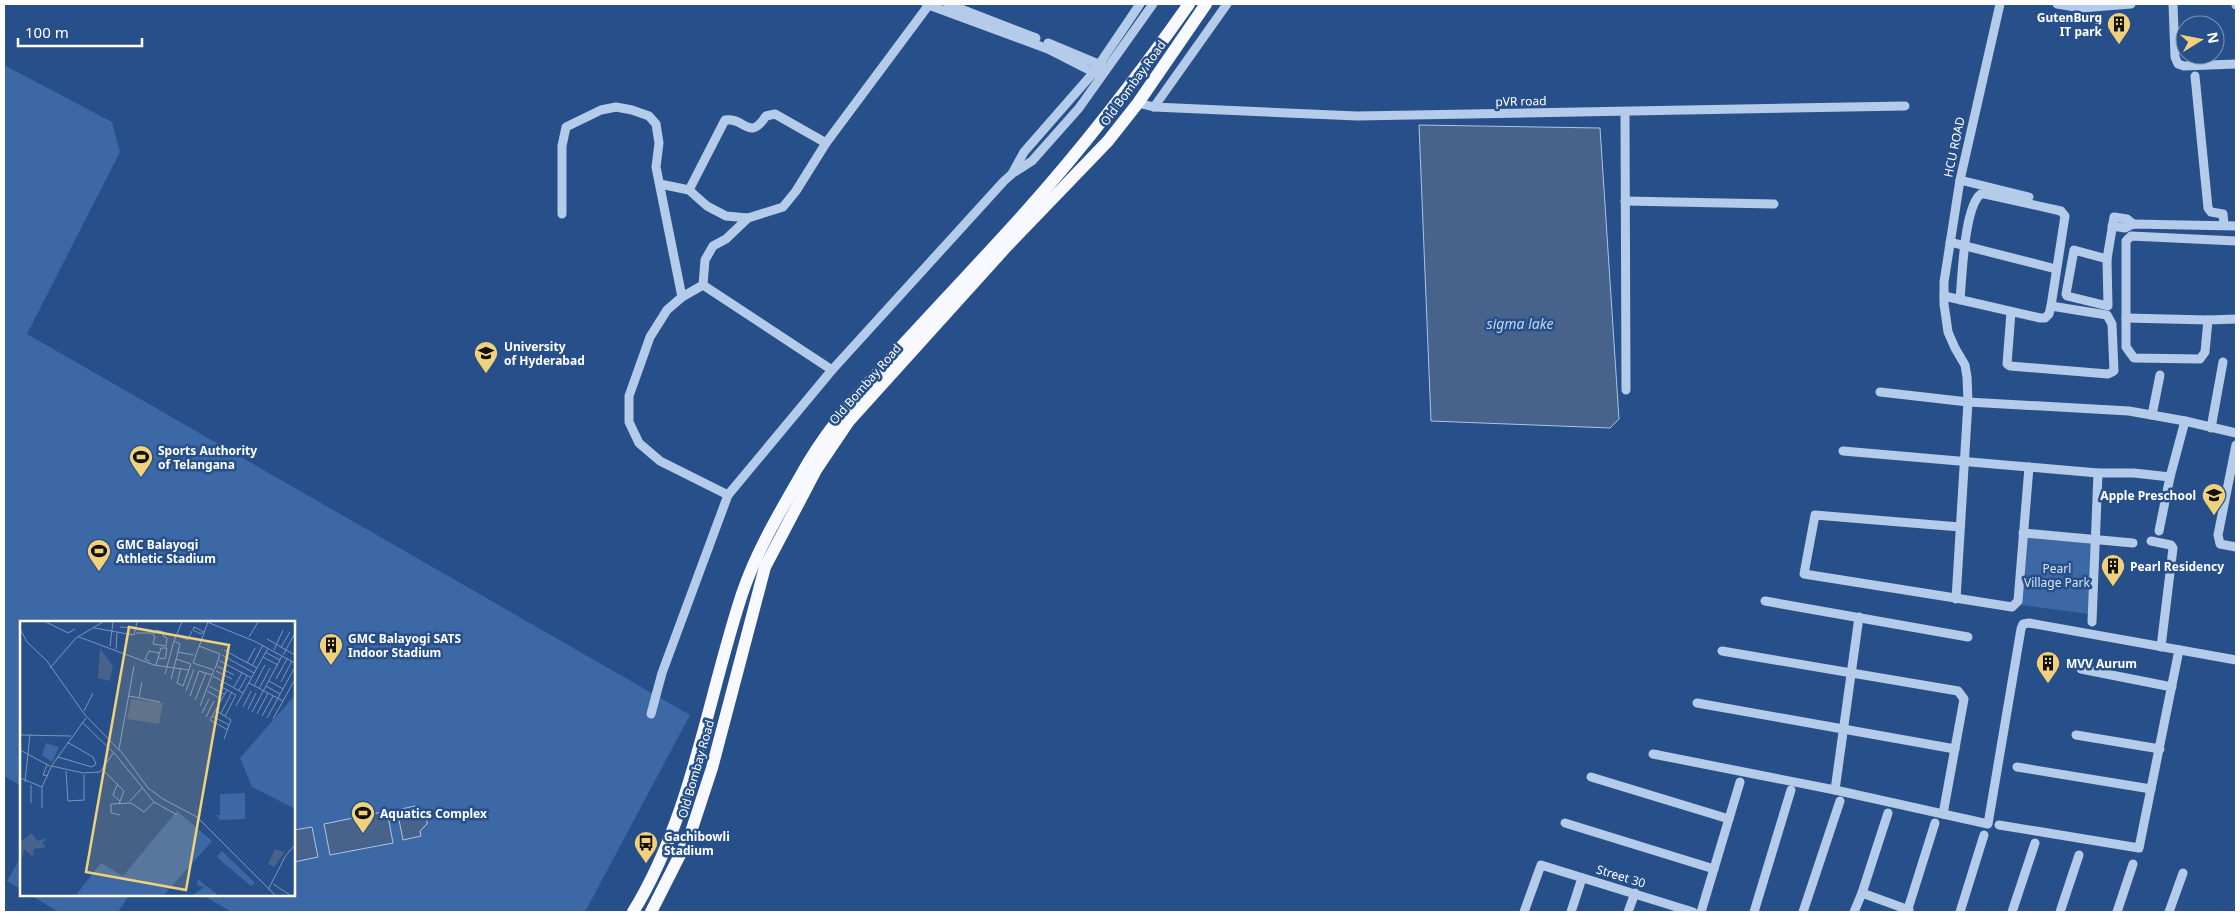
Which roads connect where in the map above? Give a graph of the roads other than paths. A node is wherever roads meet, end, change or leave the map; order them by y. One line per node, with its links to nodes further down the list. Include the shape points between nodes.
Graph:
1 (948, 4): 13 (street)
2 (1140, 4): 13 (street)
3 (1153, 4): 14 (street)
4 (1189, 4): 118 (main road, Old Bombay Road, via 1095,130 842,414 807,464 742,593 672,834 648,888)
5 (1206, 4): 17 (main road, Old Bombay Road)
6 (1227, 4): 19 (street)
7 (2000, 4): 23 (street, HCU ROAD)
8 (2057, 4): 9 (street, via 2081,8)
9 (2131, 4)
10 (2173, 4): 12 (street, via 2178,64)
11 (927, 5): 13 (street); 21 (street)
12 (2236, 64)
13 (1096, 68): 14 (street); 16 (street); 22 (street, via 1024,152)
14 (1108, 69): 16 (street)
15 (2195, 76): 33 (street, via 2208,208 2211,212 2223,214)
16 (1102, 78): 22 (street, via 1032,161)
17 (1138, 103): 19 (street, pVR road); 119 (main road, Old Bombay Road, via 1108,141 1007,246 849,421 816,470 766,567 712,768 688,840)
18 (1905, 106): 20 (street, pVR road)
19 (1154, 107): 20 (street, pVR road, via 1357,116)
20 (1625, 112): 27 (street)
21 (826, 143): 25 (street, via 775,114 766,116 754,129 725,120); 30 (street, via 783,208)
22 (1013, 172): 52 (street)
23 (1960, 180): 26 (street); 38 (street, HCU ROAD)
24 (660, 184): 25 (street); 29 (street, via 656,167 659,143 656,124 649,116 632,110 616,107 601,110 566,127 563,132); 44 (street)
25 (689, 190): 30 (street, via 707,206 726,216)
26 (2029, 197)
27 (1626, 201): 28 (street); 54 (street)
28 (1774, 204)
29 (562, 214)
30 (748, 218): 42 (street, via 726,239 713,246 705,260)
31 (2185, 224): 32 (street); 35 (street); 40 (street, via 2133,224 2127,219 2113,222)
32 (2200, 225): 33 (street); 36 (street)
33 (2224, 225): 34 (street)
34 (2236, 226)
35 (2186, 240): 36 (street); 48 (street, via 2131,236 2126,242)
36 (2200, 240): 37 (street)
37 (2236, 241)
38 (1950, 242): 39 (street); 43 (street, HCU ROAD)
39 (1964, 246): 41 (street); 41 (street, via 1974,201 1981,194 2061,211 2066,221); 45 (street)
40 (2107, 259): 40 (street, via 2074,250 2067,296 2108,306)
41 (2056, 268): 46 (street)
42 (703, 285): 44 (street); 52 (street)
43 (1944, 296): 45 (street); 56 (street, HCU ROAD, via 1948,332 1965,365)
44 (682, 297): 67 (street, via 668,310 650,337 629,396 629,422 639,443 660,461)
45 (1960, 300): 47 (street)
46 (2051, 306): 47 (street, via 2046,318); 47 (street, via 2110,319 2112,373 2006,364)
47 (2011, 312)
48 (2126, 318): 50 (street); 50 (street, via 2126,347 2134,358 2200,358 2205,352)
49 (2236, 319): 50 (street)
50 (2208, 320)
51 (2223, 362): 59 (street)
52 (832, 370): 67 (street)
53 (2160, 376): 57 (street)
54 (1626, 390)
55 (1880, 392): 56 (street)
56 (1968, 402): 57 (street, via 2121,411); 63 (street, HCU ROAD)
57 (2152, 416): 58 (street)
58 (2185, 421): 59 (street); 66 (street)
59 (2211, 428): 60 (street)
60 (2236, 433)
61 (2236, 445): 68 (street)
62 (1843, 451): 63 (street)
63 (1964, 460): 64 (street); 69 (street, HCU ROAD)
64 (2029, 467): 65 (street); 71 (street)
65 (2098, 473): 66 (street); 72 (street)
66 (2170, 477): 70 (street)
67 (728, 495): 89 (street, via 662,673)
68 (2232, 496): 75 (street, via 2218,541)
69 (1960, 527): 76 (street, HCU ROAD); 76 (street, via 1815,514 1804,574)
70 (2159, 531)
71 (2023, 533): 72 (street); 76 (street, via 2016,604 2012,607)
72 (2096, 541): 74 (street); 79 (street)
73 (2151, 541): 81 (street, via 2173,548)
74 (2132, 543)
75 (2236, 547)
76 (1956, 599)
77 (1765, 601): 78 (street)
78 (1859, 617): 80 (street); 86 (street)
79 (2092, 622)
80 (1968, 638)
81 (2161, 647): 82 (street); 103 (street, via 2024,624 1988,824)
82 (2179, 650): 84 (street); 87 (street)
83 (1722, 651): 86 (street)
84 (2236, 660)
85 (2081, 669): 87 (street)
86 (1852, 673): 90 (street); 92 (street, via 1958,691 1964,700)
87 (2172, 687): 93 (street)
88 (1697, 703): 90 (street)
89 (651, 714)
90 (1845, 730): 92 (street); 100 (street)
91 (2076, 735): 93 (street)
92 (1955, 749): 103 (street)
93 (2160, 749): 98 (street)
94 (1653, 754): 100 (street)
95 (2017, 767): 98 (street)
96 (1591, 777): 104 (street)
97 (1740, 782): 104 (street)
98 (2151, 789): 107 (street, via 2139,848)
99 (1791, 790): 125 (street)
100 (1835, 790): 103 (street)
101 (1840, 801): 126 (street)
102 (1888, 814): 116 (street)
103 (1943, 814)
104 (1730, 819): 112 (street)
105 (1565, 823): 112 (street)
106 (1935, 823): 117 (street)
107 (1999, 825)
108 (1984, 835): 128 (street)
109 (2035, 843): 129 (street)
110 (2079, 856): 130 (street)
111 (2133, 864): 131 (street)
112 (1714, 869): 124 (street)
113 (2183, 873): 132 (street)
114 (1582, 878): 115 (street, Street 30); 120 (street, Street 30, via 1541,865); 121 (street)
115 (1635, 893): 122 (street); 123 (street, Street 30)
116 (1862, 893): 117 (street); 127 (street)
117 (1908, 911)
118 (633, 912)
119 (651, 912)
120 (1524, 912)
121 (1571, 912)
122 (1628, 912)
123 (1693, 912)
124 (1700, 912)
125 (1754, 912)
126 (1802, 912)
127 (1854, 912)
128 (1960, 912)
129 (2012, 912)
130 (2060, 912)
131 (2117, 912)
132 (2168, 912)

